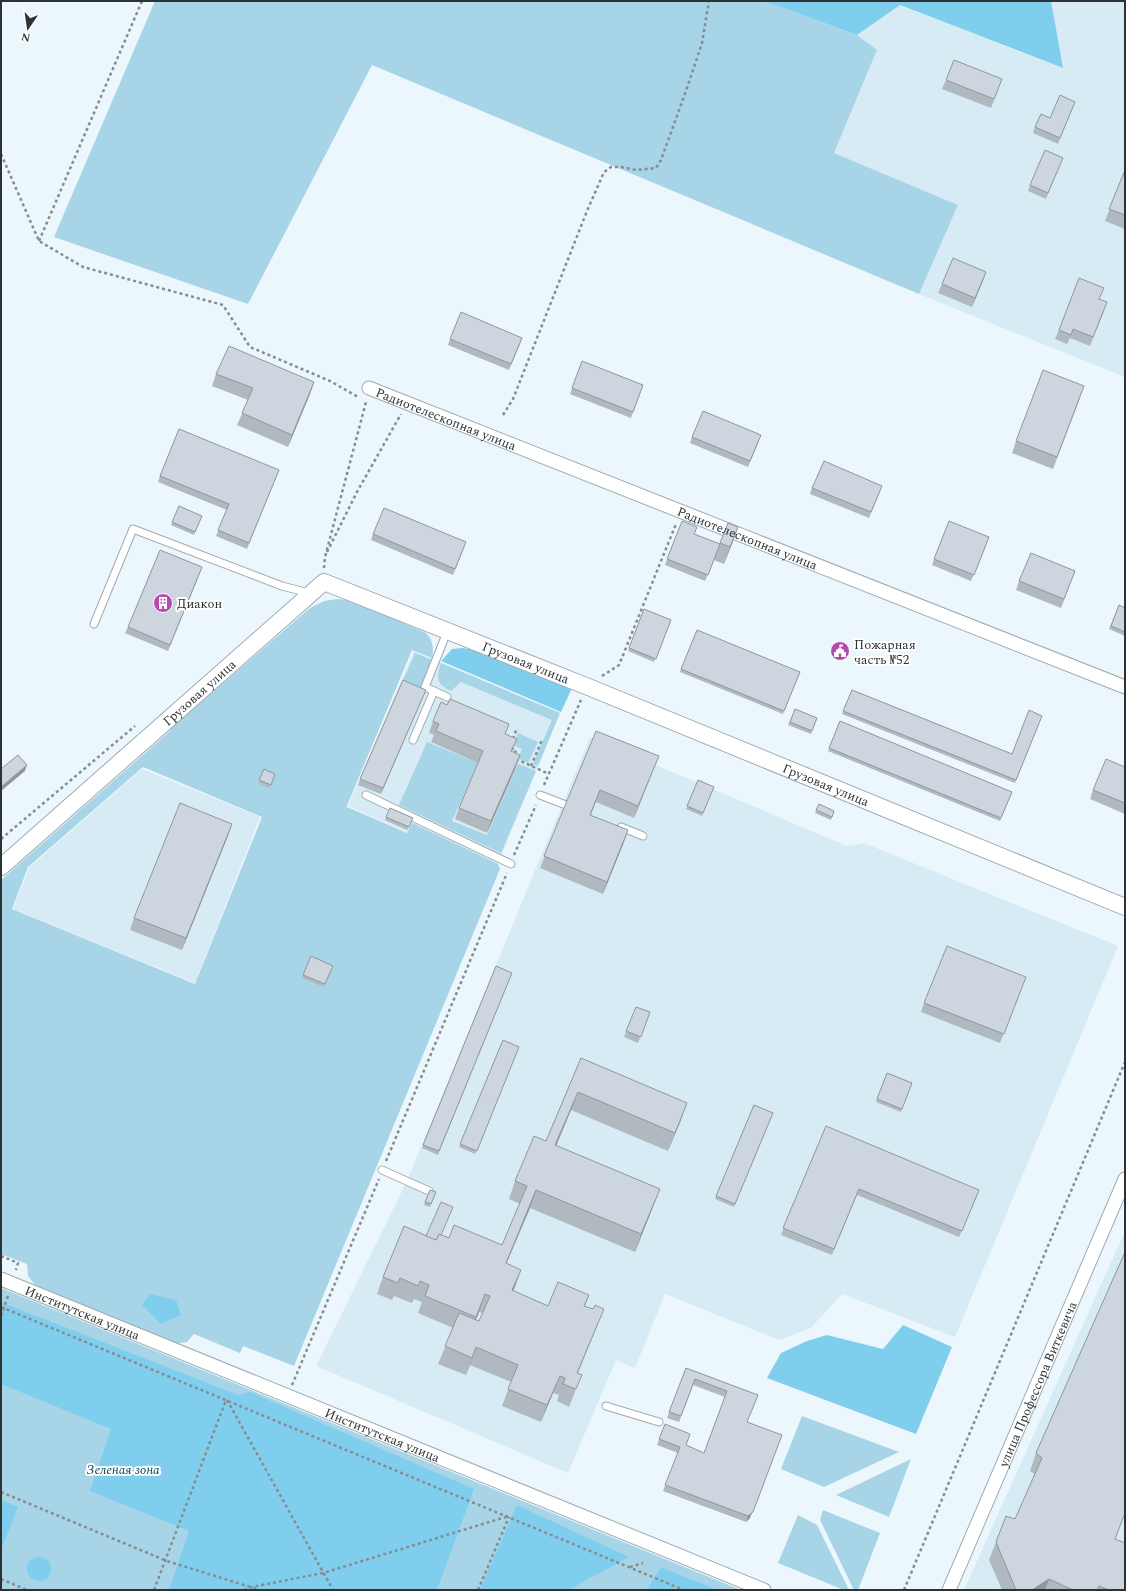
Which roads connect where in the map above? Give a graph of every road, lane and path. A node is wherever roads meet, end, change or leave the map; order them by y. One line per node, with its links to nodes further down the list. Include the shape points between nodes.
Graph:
1 (142, 1): 4 (path)
2 (709, 1): 7 (path, via 702,43 661,160 656,168 649,170 611,167 604,172 514,399)
3 (1, 154): 4 (path)
4 (39, 241): 9 (path, via 83,267 223,305 250,347 330,381 366,402)
5 (369, 388): 6 (street, Радиотелескопная улица)
6 (407, 403): 8 (street, Радиотелескопная улица); 9 (path, via 357,492)
7 (503, 415)
8 (681, 510): 14 (path, via 620,665); 15 (street, Радиотелескопная улица)
9 (325, 557): 10 (path)
10 (324, 582): 11 (street, Грузовая улица); 13 (street, Грузовая улица)
11 (311, 593): 12 (lane, via 282,586 133,529); 31 (street, Грузовая улица)
12 (94, 624)
13 (447, 632): 14 (street, Грузовая улица); 16 (lane, via 425,687)
14 (586, 686): 24 (path); 32 (street, Грузовая улица)
15 (1125, 687)
16 (434, 691): 17 (lane); 19 (lane)
17 (447, 697)
18 (517, 728): 21 (path)
19 (414, 740)
20 (542, 740): 23 (path)
21 (512, 741)
22 (508, 749): 23 (path, via 509,747 516,750 511,757)
23 (531, 766): 24 (path)
24 (549, 774): 26 (path)
25 (366, 795): 30 (lane, via 388,802)
26 (540, 795): 27 (lane); 30 (path)
27 (566, 805)
28 (613, 824): 29 (lane)
29 (643, 836)
30 (511, 864): 34 (path)
31 (1, 867)
32 (1125, 907)
33 (1125, 1062): 59 (path)
34 (382, 1170): 36 (lane); 39 (path)
35 (1125, 1179): 60 (street, улица Профессора Виткевича)
36 (429, 1191)
37 (1, 1279): 39 (street, Институтская улица)
38 (1, 1307): 40 (path)
39 (288, 1396): 58 (street, Институтская улица)
40 (226, 1400): 44 (path); 45 (path); 48 (path)
41 (606, 1406): 42 (lane)
42 (659, 1422)
43 (1, 1492): 45 (path)
44 (509, 1516): 47 (path); 48 (path); 56 (path)
45 (167, 1561): 50 (path); 52 (path)
46 (643, 1563): 47 (path)
47 (629, 1567): 57 (path)
48 (324, 1573): 50 (path); 55 (path)
49 (1, 1579): 51 (path)
50 (252, 1587): 53 (path); 54 (path)
51 (27, 1590)
52 (154, 1590)
53 (244, 1590)
54 (260, 1590)
55 (333, 1590)
56 (478, 1590)
57 (683, 1590)
58 (764, 1590)
59 (904, 1590)
60 (949, 1590)

